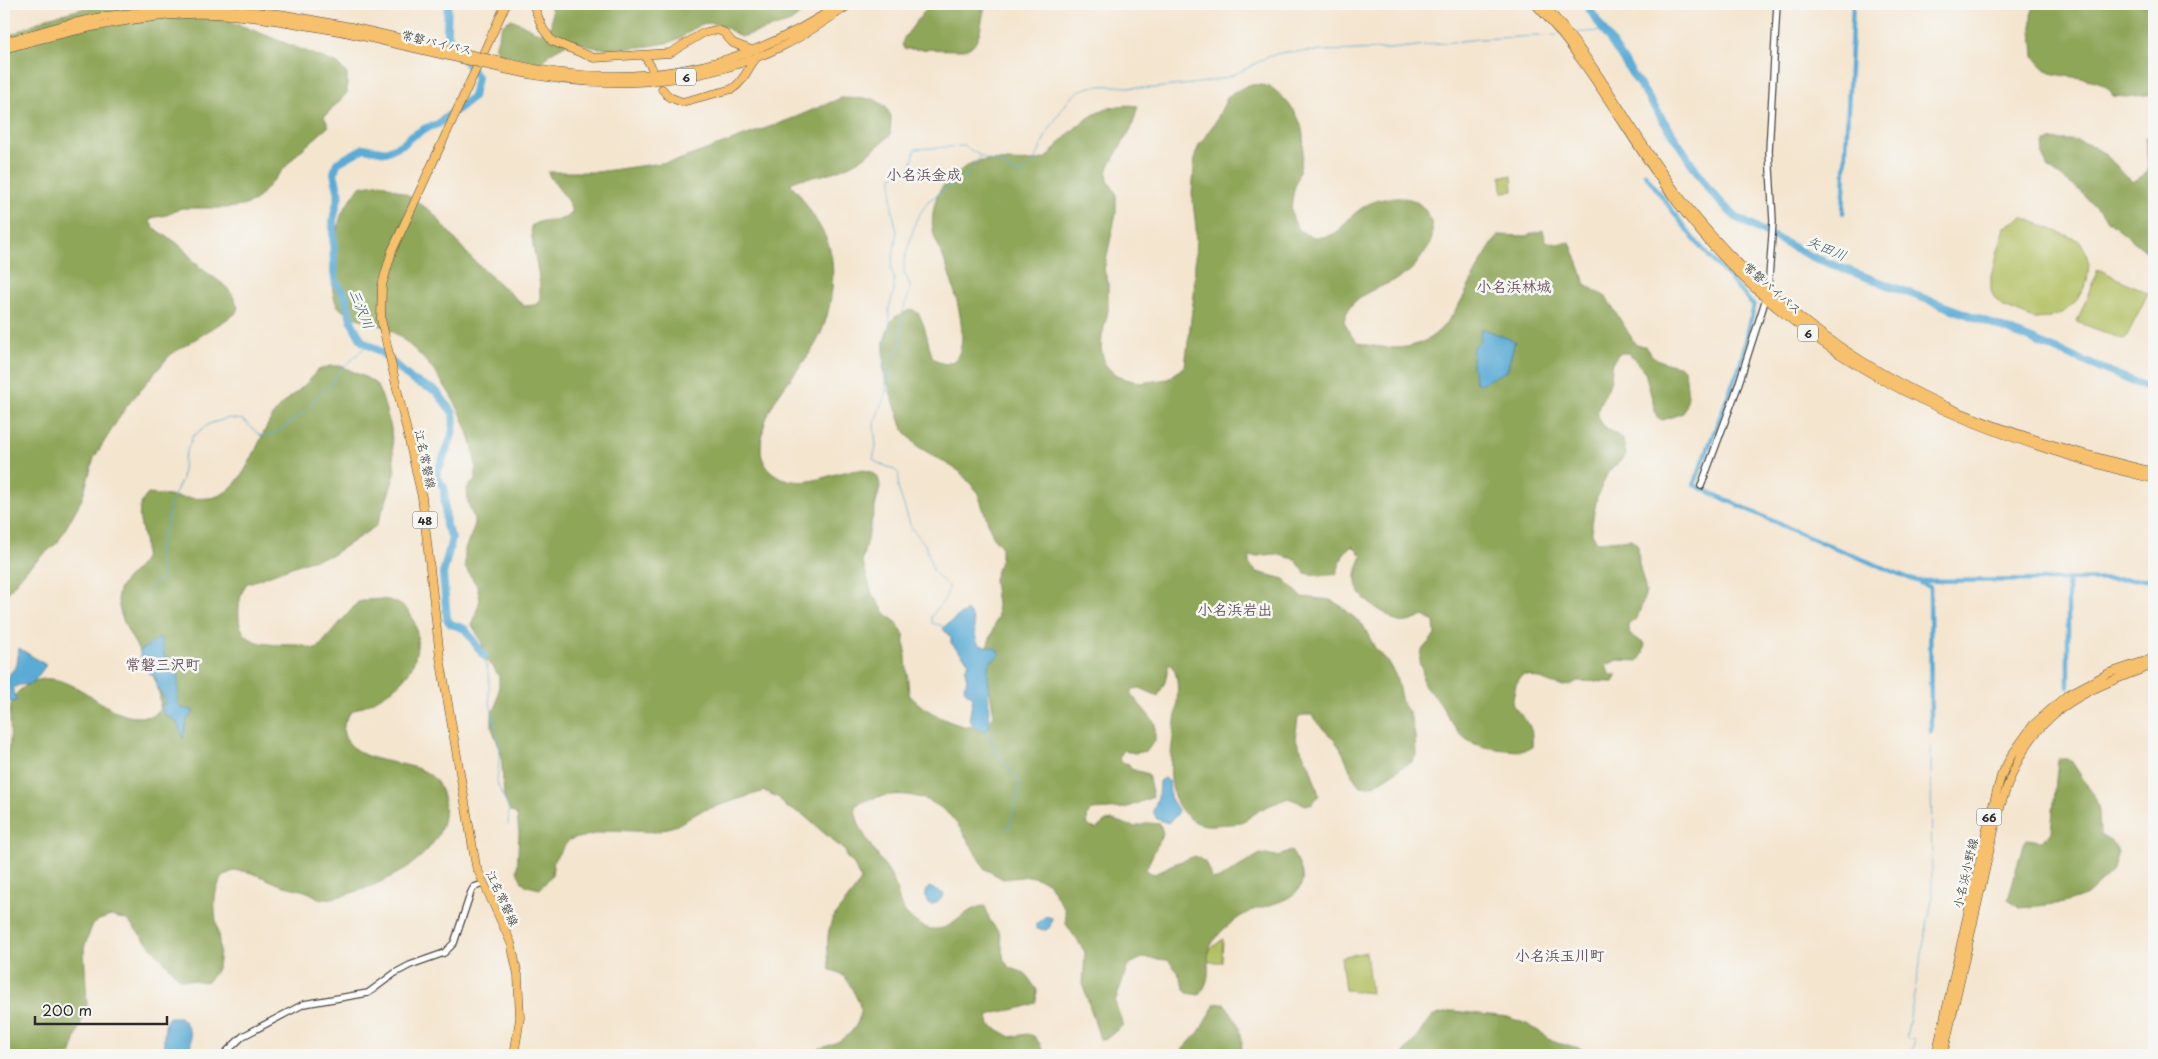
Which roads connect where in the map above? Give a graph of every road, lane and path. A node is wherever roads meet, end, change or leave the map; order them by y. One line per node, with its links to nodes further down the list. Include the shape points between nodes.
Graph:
1 (506, 4): 25 (main road, 江名常磐線 / 48, via 392,251 381,296 381,319 422,497 441,663 476,866)
2 (534, 4): 14 (main road, via 546,34 558,44 594,58)
3 (840, 4): 13 (main road, 常磐バイパス / 6)
4 (851, 4): 13 (main road, 常磐バイパス / 6, via 783,46)
5 (1535, 4): 8 (main road, 常磐バイパス / 6)
6 (1543, 4): 8 (main road, 常磐バイパス / 6)
7 (1777, 4): 19 (street, via 1769,157 1772,225)
8 (1558, 25): 19 (main road, 常磐バイパス / 6, via 1678,204 1712,246)
9 (350, 30): 10 (main road, 常磐バイパス / 6, via 280,14 188,7 106,16); 12 (main road, 常磐バイパス / 6, via 188,14 107,22); 15 (main road, 常磐バイパス / 6, bridge, via 542,77 610,83 688,77)
10 (4, 42)
11 (732, 43): 13 (main road); 14 (main road, via 723,32 711,30 674,52); 15 (main road, via 730,53)
12 (4, 49)
13 (757, 53): 15 (main road, 常磐バイパス / 6); 17 (main road)
14 (644, 56): 16 (main road)
15 (721, 65): 17 (main road, via 737,72)
16 (652, 68)
17 (740, 84): 18 (main road, via 682,102 669,97)
18 (662, 89)
19 (1767, 296): 20 (main road, 常磐バイパス / 6, via 1852,355 1904,386 1960,412 2058,446); 21 (main road, 常磐バイパス / 6, via 1848,360 1901,391 1957,417 2056,452); 22 (street)
20 (2154, 472)
21 (2154, 478)
22 (1701, 486)
23 (2154, 658): 28 (main road, 小名浜小野線 / 66, via 2109,673 2067,695 2033,725 2011,756 1990,813)
24 (2154, 665): 29 (main road, 小名浜小野線 / 66, via 2095,687 2071,701 2044,723 2016,763 1996,822)
25 (483, 884): 26 (street, via 471,892 454,944 448,950 410,965 368,994 304,1004 243,1036); 27 (main road, 江名常磐線 / 48, via 511,943 518,975 520,1018)
26 (223, 1055)
27 (514, 1055)
28 (1936, 1055)
29 (1943, 1055)

